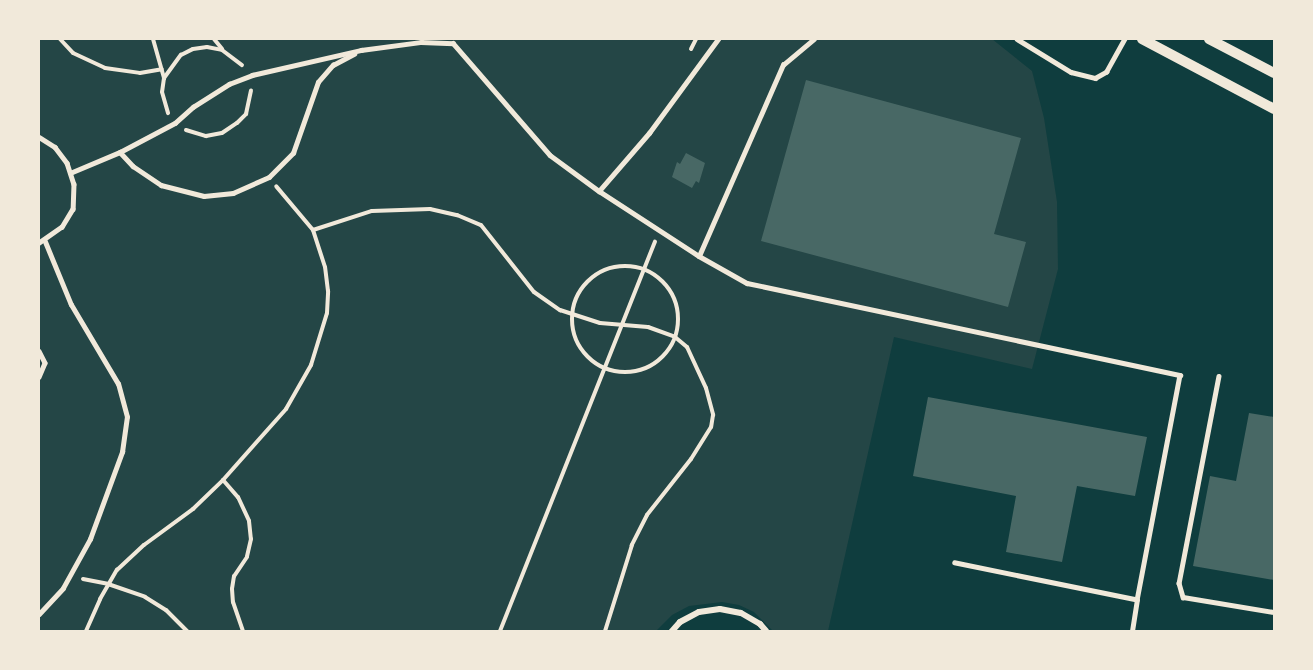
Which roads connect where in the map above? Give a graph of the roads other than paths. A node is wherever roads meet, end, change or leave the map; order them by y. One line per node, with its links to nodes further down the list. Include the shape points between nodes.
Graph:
1 (718, 39): 14 (lane, via 649,134)
2 (814, 39): 16 (lane, via 783,65)
3 (1017, 39): 4 (lane, via 1071,72 1095,78 1106,72)
4 (1124, 39)
5 (1142, 39): 10 (street)
6 (1209, 39): 9 (street)
7 (452, 41): 8 (lane); 14 (lane, via 550,155)
8 (361, 50): 12 (lane, via 229,84 175,123); 12 (lane, via 333,65 318,82 293,153 269,177 233,193 204,196 161,185)
9 (1274, 74)
10 (1274, 109)
11 (39, 137): 13 (lane, via 55,147)
12 (120, 152): 13 (lane)
13 (70, 173): 15 (lane, via 74,184 73,209 63,227)
14 (599, 191): 16 (lane)
15 (42, 242): 23 (lane, via 71,304 118,384 127,417 122,452 106,501 71,576)
16 (699, 255): 21 (lane, via 747,283 1180,375)
17 (39, 351): 19 (lane, via 45,363)
18 (1219, 376): 22 (lane, via 1179,583 1184,597)
19 (39, 377)
20 (955, 563): 21 (lane)
21 (1137, 600): 26 (lane)
22 (1274, 612)
23 (39, 614)
24 (672, 631): 25 (street, via 699,612 720,609 741,613)
25 (766, 631)
26 (1132, 631)

